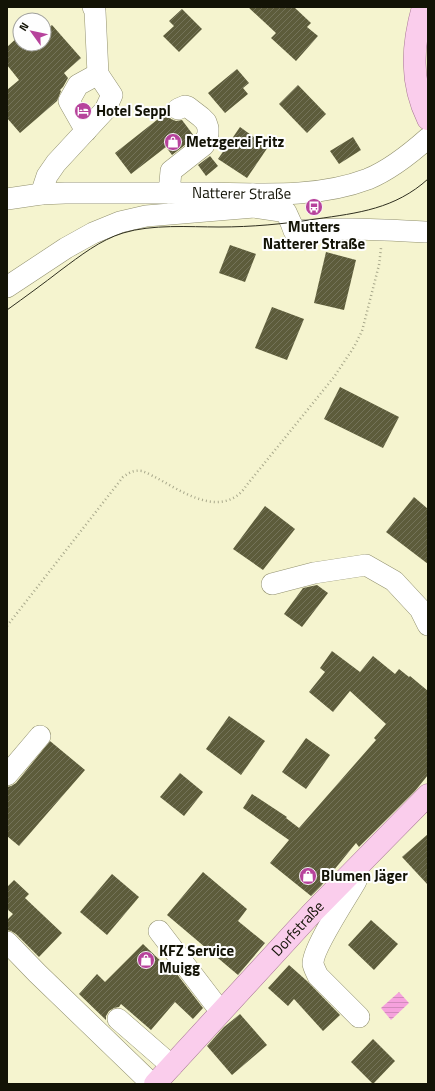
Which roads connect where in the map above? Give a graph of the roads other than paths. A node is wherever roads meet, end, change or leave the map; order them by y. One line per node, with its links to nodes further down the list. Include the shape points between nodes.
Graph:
1 (93, 7): 3 (street)
2 (423, 7): 5 (main road, via 414,59 415,76)
3 (98, 74): 6 (street, via 116,92); 6 (street, via 78,85 69,101)
4 (178, 109): 8 (street, via 188,107 201,117 206,122 208,134 204,145 171,172)
5 (428, 119)
6 (86, 131): 9 (street, via 56,163 47,176)
7 (428, 138): 11 (street, Natterer Straße, via 403,159 368,179 332,190)
8 (169, 193): 9 (street, Natterer Straße); 11 (street, Natterer Straße)
9 (41, 194): 10 (street, Natterer Straße)
10 (7, 199)
11 (254, 200): 12 (street, via 286,212 294,231 318,229); 13 (street, via 120,222 72,244)
12 (428, 232)
13 (7, 287)
14 (272, 584): 15 (street, via 314,573 366,565 394,581 420,610)
15 (428, 625)
16 (40, 736): 17 (street)
17 (7, 775)
18 (428, 795): 19 (main road, Dorfstraße)
19 (354, 871): 22 (main road, Dorfstraße, via 312,912); 23 (street, via 356,881 321,941 313,964 322,980)
20 (159, 931): 22 (street)
21 (7, 942): 26 (street)
22 (221, 1012): 25 (main road, Dorfstraße)
23 (359, 1017)
24 (118, 1019): 25 (street)
25 (172, 1066): 27 (main road, Dorfstraße)
26 (152, 1084)
27 (155, 1084)

